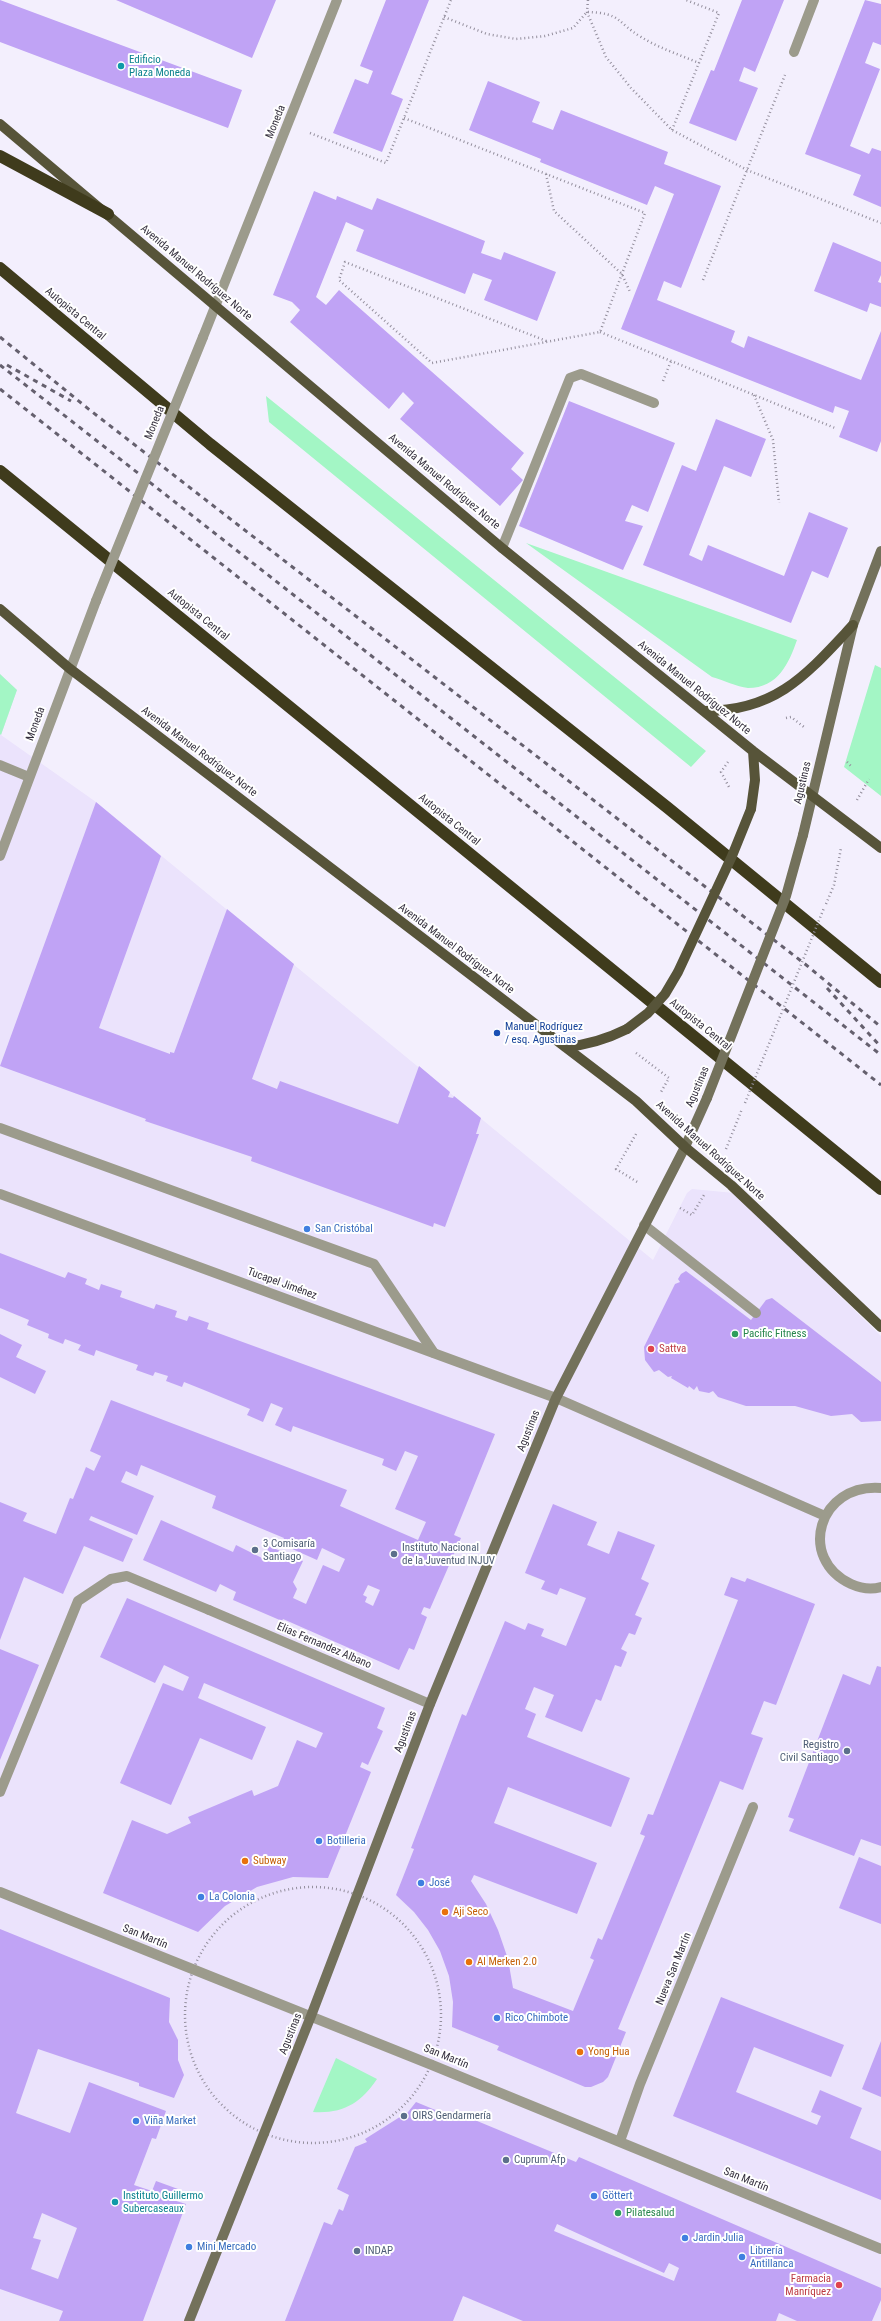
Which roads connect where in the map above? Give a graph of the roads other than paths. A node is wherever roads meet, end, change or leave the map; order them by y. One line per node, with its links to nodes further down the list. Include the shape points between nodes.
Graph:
1 (337, 0): 8 (street, Moneda)
2 (814, 0): 3 (street)
3 (794, 52)
4 (0, 124): 6 (main road, Avenida Manuel Rodríguez Norte)
5 (0, 156): 6 (highway)
6 (108, 214): 8 (main road, Avenida Manuel Rodríguez Norte)
7 (0, 268): 23 (highway, Autopista Central, via 210,444 668,808)
8 (216, 306): 11 (main road, Avenida Manuel Rodríguez Norte); 15 (street, Moneda, bridge)
9 (654, 403): 11 (street, via 581,374 570,378)
10 (0, 471): 27 (highway, Autopista Central)
11 (502, 548): 16 (main road, Avenida Manuel Rodríguez Norte)
12 (881, 551): 14 (main road, Agustinas)
13 (0, 609): 15 (main road, Avenida Manuel Rodríguez Norte)
14 (853, 625): 16 (main road, via 819,662 791,686 770,699 747,708); 20 (main road, Agustinas)
15 (69, 668): 19 (street, Moneda); 24 (main road, Avenida Manuel Rodríguez Norte)
16 (705, 711): 17 (main road, Avenida Manuel Rodríguez Norte)
17 (753, 751): 20 (main road, Avenida Manuel Rodríguez Norte); 24 (main road, bridge, via 755,780 750,809 732,856 678,972 661,999 627,1029 608,1039 587,1045)
18 (0, 765): 19 (street)
19 (30, 777): 22 (street, Moneda)
20 (812, 797): 21 (main road, Avenida Manuel Rodríguez Norte); 26 (main road, Agustinas, bridge, via 786,896 707,1098)
21 (881, 848)
22 (0, 856)
23 (881, 982)
24 (565, 1047): 26 (main road, Avenida Manuel Rodríguez Norte, via 636,1101)
25 (0, 1128): 32 (street, via 374,1264)
26 (685, 1147): 29 (main road, Agustinas); 31 (main road, Avenida Manuel Rodríguez Norte)
27 (881, 1189)
28 (0, 1194): 32 (street, Tucapel Jiménez)
29 (644, 1224): 30 (street); 33 (main road, Agustinas)
30 (756, 1314)
31 (881, 1327)
32 (434, 1353): 33 (street, Tucapel Jiménez)
33 (556, 1398): 35 (street, Tucapel Jiménez); 37 (main road, Agustinas)
34 (881, 1488): 35 (street, via 867,1487 850,1491 835,1501)
35 (825, 1516): 36 (street, via 820,1533 822,1551 829,1567 842,1580 858,1587)
36 (881, 1587)
37 (430, 1704): 38 (street, Elias Fernandez Albano, via 127,1576 111,1579 78,1601); 41 (main road, Agustinas)
38 (0, 1792)
39 (753, 1807): 42 (street, Nueva San Martín, via 640,2084)
40 (0, 1892): 41 (street, San Martín)
41 (311, 2016): 42 (street, San Martín); 44 (main road, Agustinas)
42 (620, 2141): 43 (street, San Martín)
43 (881, 2248)
44 (189, 2321)

